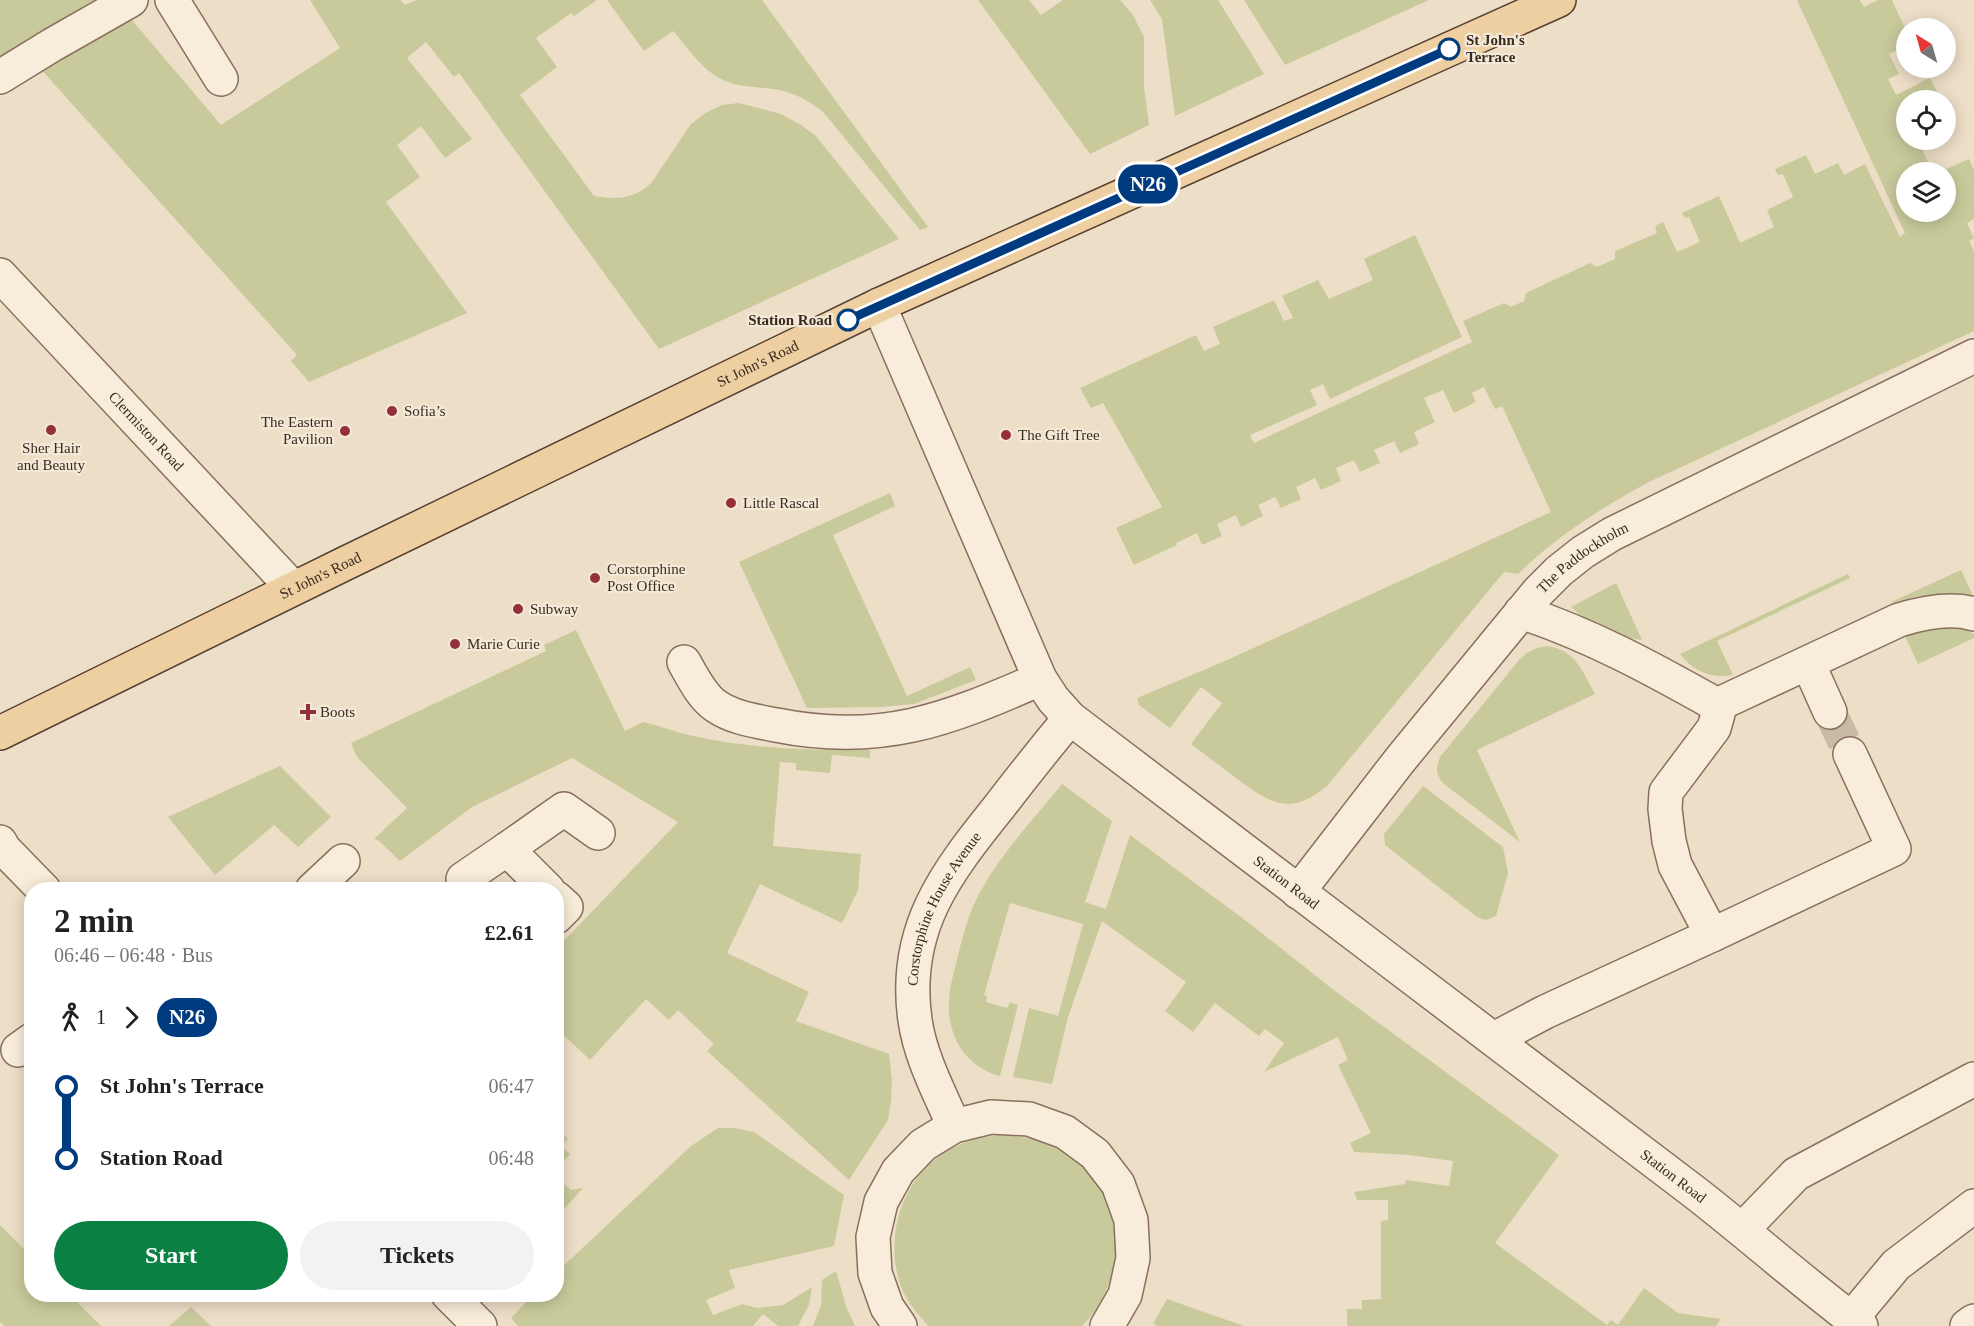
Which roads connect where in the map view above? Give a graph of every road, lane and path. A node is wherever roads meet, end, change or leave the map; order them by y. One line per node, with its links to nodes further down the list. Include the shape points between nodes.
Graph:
1 (131, 0): 4 (street)
2 (172, 0): 5 (street)
3 (1559, 0): 7 (main road, St John's Road)
4 (0, 77)
5 (221, 79)
6 (0, 275): 9 (street, Clermiston Road)
7 (879, 305): 9 (main road, St John's Road); 14 (street, Station Road)
8 (1974, 356): 10 (street, The Paddockholm, via 1612,534 1559,571)
9 (293, 588): 18 (main road, St John's Road)
10 (1521, 612): 15 (street, via 1626,655); 28 (street, The Paddockholm)
11 (1974, 614): 13 (street, via 1917,614)
12 (684, 662): 14 (street, via 715,706 749,720 844,734 917,726)
13 (1808, 663): 15 (street); 16 (street)
14 (1040, 679): 17 (street, Station Road)
15 (1717, 705): 29 (street, via 1714,728 1666,792 1665,809 1676,865)
16 (1830, 712)
17 (1070, 718): 28 (street, Station Road); 32 (street, Corstorphine House Avenue, via 952,867 922,927 914,963 915,1020 919,1041)
18 (0, 733)
19 (1850, 754): 29 (street, via 1894,849)
20 (598, 833): 22 (street, via 564,810)
21 (1, 847): 25 (street)
22 (507, 849): 24 (street); 27 (street)
23 (343, 861): 26 (street)
24 (463, 879)
25 (36, 882)
26 (321, 882)
27 (540, 882)
28 (1298, 892): 30 (street, Station Road)
29 (1712, 934): 30 (street)
30 (1494, 1039): 34 (street, Station Road)
31 (1974, 1079): 34 (street, via 1796,1174)
32 (954, 1126): 39 (street, via 923,1144 898,1171 881,1202 873,1237 875,1274 887,1307); 40 (street, via 991,1117 1029,1119 1065,1132 1095,1154 1118,1184 1131,1220 1133,1258 1125,1295)
33 (1974, 1206): 36 (street, via 1896,1265)
34 (1743, 1229): 36 (street, Station Road)
35 (456, 1302): 38 (street)
36 (1845, 1320)
37 (1974, 1321): 41 (street)
38 (480, 1326)
39 (900, 1326)
40 (1107, 1326)
41 (1967, 1326)

